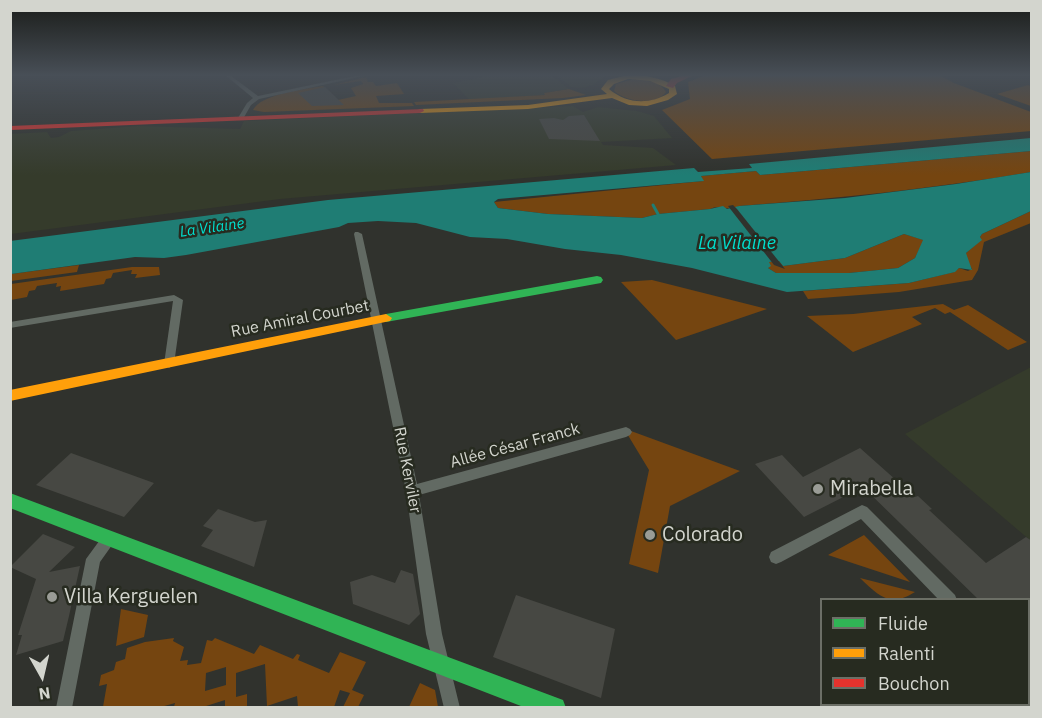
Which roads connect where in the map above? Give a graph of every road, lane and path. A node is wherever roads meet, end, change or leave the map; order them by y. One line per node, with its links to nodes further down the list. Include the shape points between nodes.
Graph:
1 (246, 109): 3 (street)
2 (459, 109): 3 (main road)
3 (241, 118): 4 (main road)
4 (10, 128)
5 (358, 234): 7 (street, Rue Kerviler)
6 (597, 280): 7 (main road, Rue Amiral Courbet)
7 (376, 320): 9 (main road, Rue Amiral Courbet); 12 (street, Rue Kerviler)
8 (10, 325): 9 (street, via 174,298 178,300)
9 (169, 364): 10 (main road, Rue Amiral Courbet)
10 (10, 396)
11 (626, 432): 12 (street, Allée César Franck)
12 (412, 491): 17 (street, Rue Kerviler)
13 (10, 500): 14 (main road)
14 (110, 538): 17 (main road); 18 (street, via 93,560)
15 (776, 557): 16 (street, via 862,511)
16 (948, 598)
17 (442, 664): 19 (street, Rue Kerviler); 20 (main road)
18 (64, 708)
19 (452, 708)
20 (555, 708)

